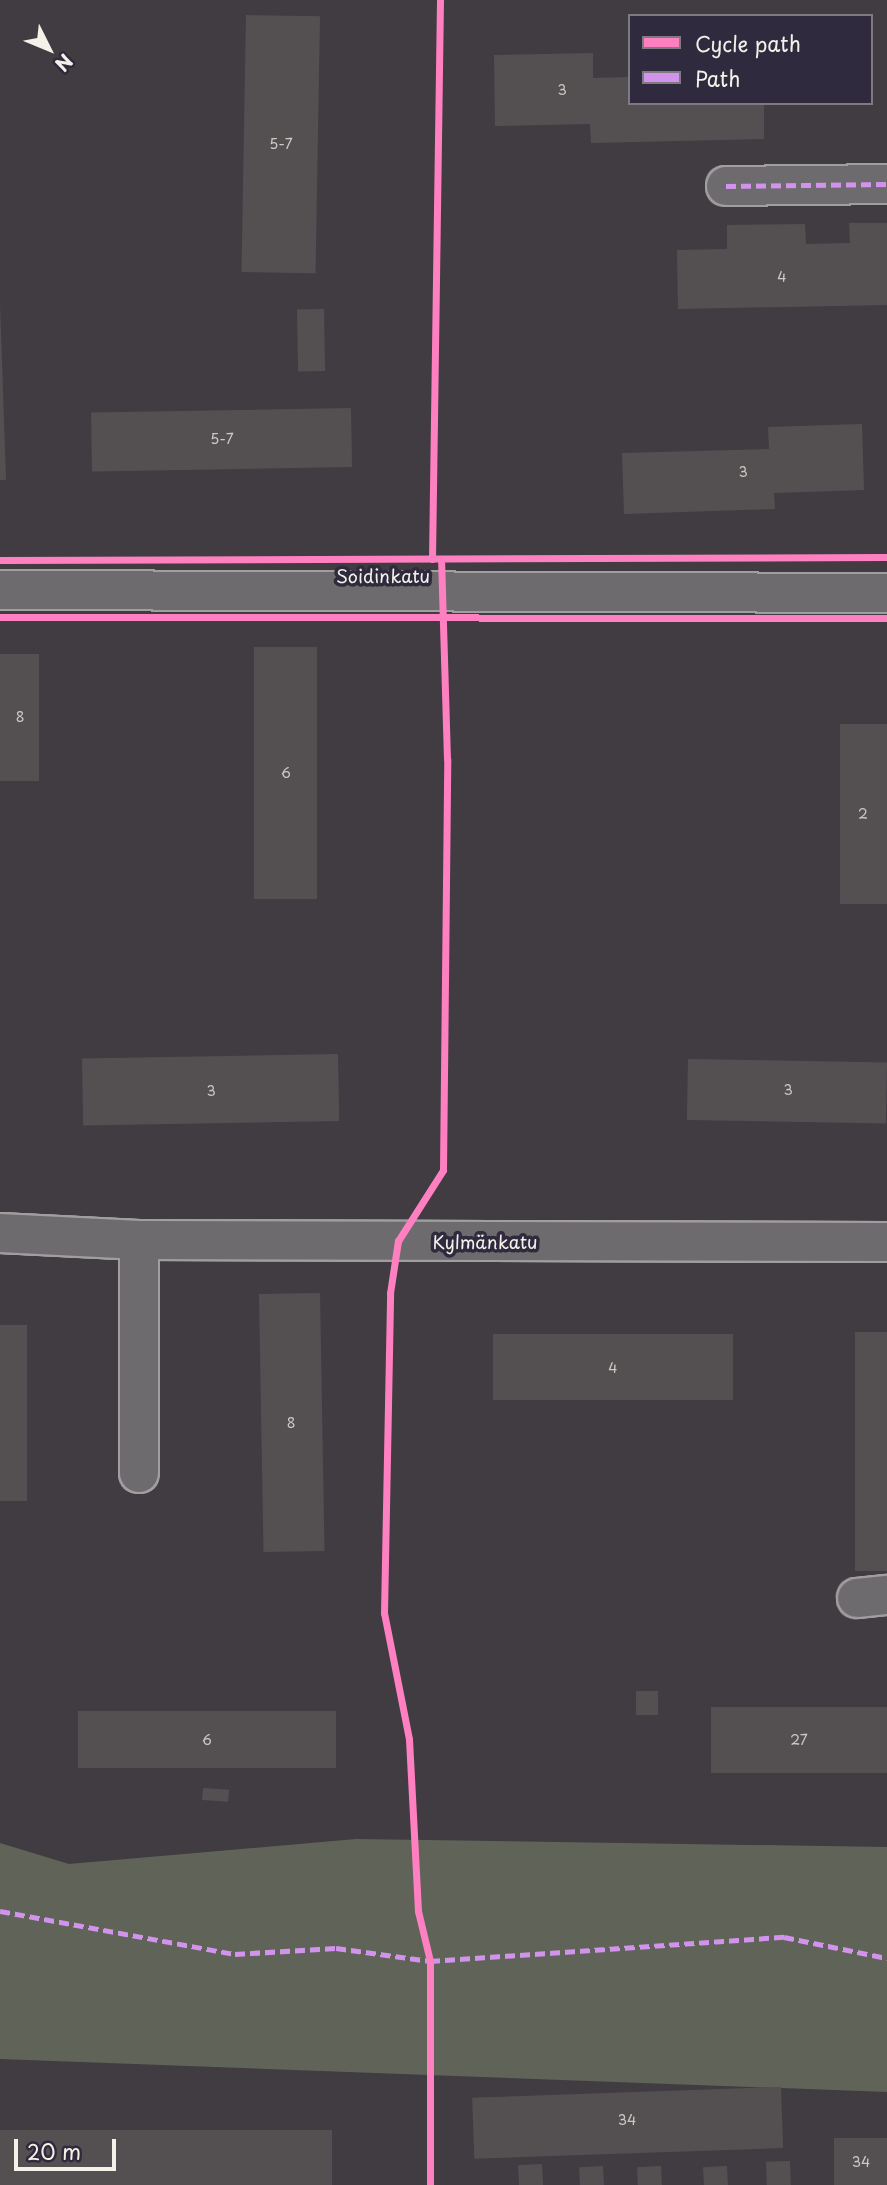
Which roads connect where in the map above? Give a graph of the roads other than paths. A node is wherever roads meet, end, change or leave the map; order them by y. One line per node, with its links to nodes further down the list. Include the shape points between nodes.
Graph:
1 (887, 184): 2 (street)
2 (726, 186)
3 (0, 590): 4 (street, Soidinkatu)
4 (887, 593)
5 (0, 1233): 6 (street, Kylmänkatu)
6 (139, 1240): 7 (street, Kylmänkatu); 8 (street)
7 (887, 1242)
8 (139, 1473)

